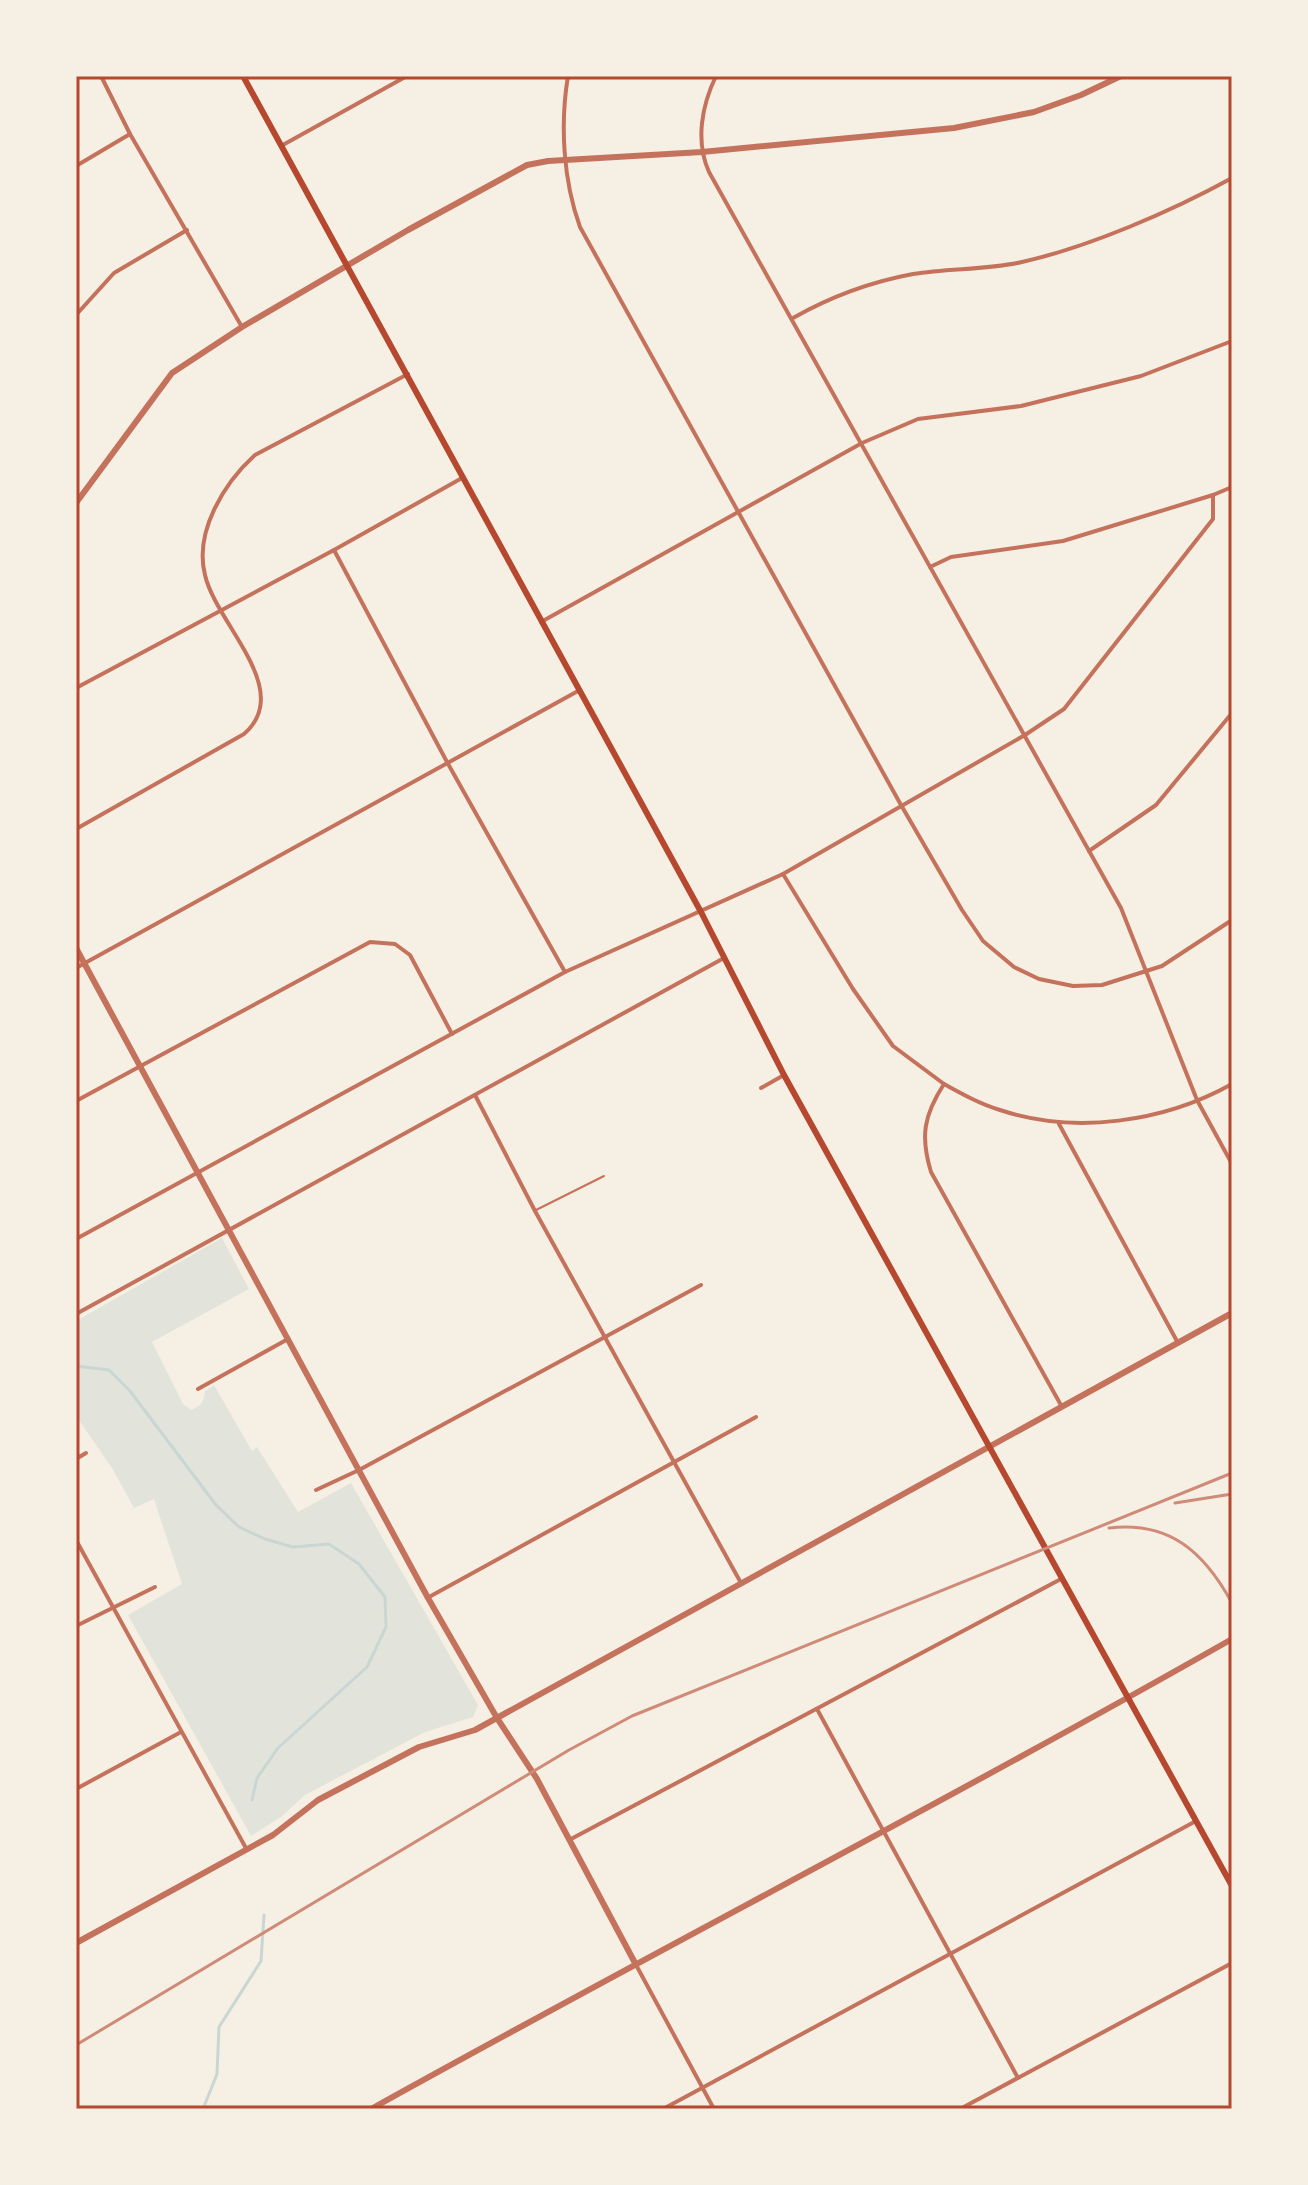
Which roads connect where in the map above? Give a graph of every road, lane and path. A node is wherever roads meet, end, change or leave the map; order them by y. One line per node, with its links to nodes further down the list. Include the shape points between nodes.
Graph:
1 (101, 76): 7 (street)
2 (243, 76): 8 (main road)
3 (407, 76): 8 (street)
4 (568, 76): 10 (street)
5 (716, 76): 9 (street, via 706,98)
6 (1121, 76): 9 (street, via 1051,106 975,125)
7 (130, 134): 11 (street); 13 (street)
8 (281, 146): 14 (main road)
9 (702, 152): 10 (street); 16 (street)
10 (566, 160): 14 (street, via 527,165); 25 (street, via 580,227)
11 (76, 166)
12 (1232, 178): 16 (street, via 1102,237 1022,262 886,280 827,299)
13 (187, 230): 15 (street, via 114,273); 17 (street)
14 (348, 267): 17 (street); 19 (main road)
15 (76, 315)
16 (792, 318): 20 (street)
17 (242, 327): 24 (street, via 172,373)
18 (1232, 341): 20 (street, via 1141,376 1021,406 918,419)
19 (408, 374): 21 (main road); 28 (street, via 267,447 243,467 204,535 205,576)
20 (862, 443): 25 (street); 27 (street)
21 (462, 478): 26 (street); 29 (main road)
22 (1232, 487): 23 (street)
23 (1213, 495): 27 (street, via 1063,541 951,557); 33 (street, via 1213,519 1110,653 1064,709)
24 (76, 503)
25 (739, 512): 29 (street); 35 (street)
26 (334, 550): 28 (street); 34 (street)
27 (929, 568): 33 (street)
28 (220, 610): 30 (street); 36 (street, via 261,687 258,720 244,734)
29 (541, 622): 31 (main road)
30 (76, 688)
31 (579, 691): 34 (street); 39 (main road)
32 (1232, 713): 37 (street, via 1156,805)
33 (1025, 735): 35 (street); 37 (street)
34 (447, 762): 43 (street); 45 (street)
35 (901, 805): 38 (street); 46 (street, via 993,951 1027,974 1052,982 1102,985)
36 (76, 829)
37 (1089, 851): 46 (street, via 1121,908)
38 (783, 874): 39 (street); 50 (street, via 893,1046)
39 (701, 912): 42 (main road); 45 (street)
40 (1232, 920): 46 (street, via 1181,956)
41 (76, 948): 43 (street)
42 (724, 958): 49 (main road); 53 (street)
43 (85, 963): 44 (street); 48 (street)
44 (76, 968)
45 (565, 972): 47 (street)
46 (1145, 973): 54 (street)
47 (452, 1034): 48 (street, via 410,955 395,944 370,942); 58 (street)
48 (140, 1065): 55 (street); 58 (street)
49 (784, 1075): 52 (street); 72 (main road)
50 (944, 1084): 56 (street, via 1001,1111); 70 (street, via 931,1105 925,1131 931,1172)
51 (1232, 1084): 54 (street)
52 (761, 1088)
53 (475, 1095): 60 (street); 61 (street)
54 (1197, 1100): 56 (street, via 1139,1117); 57 (street)
55 (76, 1101)
56 (1059, 1123): 68 (street)
57 (1232, 1164)
58 (198, 1173): 61 (street); 62 (street)
59 (604, 1176): 60 (lane)
60 (535, 1211): 66 (street)
61 (229, 1230): 65 (street); 67 (street)
62 (76, 1239)
63 (701, 1285): 66 (street)
64 (1232, 1313): 68 (street)
65 (76, 1314)
66 (605, 1337): 75 (street); 76 (street)
67 (288, 1339): 69 (street); 76 (street)
68 (1178, 1343): 70 (street)
69 (198, 1389)
70 (1062, 1407): 72 (street)
71 (756, 1417): 75 (street)
72 (992, 1447): 79 (main road); 80 (street)
73 (86, 1453): 74 (street)
74 (76, 1459)
75 (673, 1461): 80 (street); 82 (street)
76 (359, 1470): 77 (street); 82 (street)
77 (316, 1490)
78 (76, 1540): 83 (street)
79 (1063, 1578): 86 (main road); 87 (street)
80 (741, 1583): 88 (street)
81 (155, 1587): 83 (street)
82 (428, 1598): 88 (street)
83 (111, 1606): 84 (street); 89 (street)
84 (76, 1626)
85 (1232, 1639): 86 (street)
86 (1128, 1698): 91 (main road); 92 (street)
87 (817, 1709): 92 (street); 93 (street)
88 (497, 1718): 93 (street); 94 (street, via 419,1747 318,1800)
89 (181, 1732): 90 (street); 94 (street)
90 (76, 1789)
91 (1196, 1821): 95 (main road); 97 (street)
92 (884, 1832): 97 (street); 98 (street)
93 (571, 1839): 98 (street)
94 (247, 1850): 96 (street)
95 (1232, 1886)
96 (76, 1943)
97 (950, 1954): 100 (street); 101 (street)
98 (635, 1963): 101 (street); 102 (street)
99 (1232, 1963): 100 (street)
100 (1018, 2078): 105 (street)
101 (702, 2087): 103 (street); 104 (street)
102 (371, 2109)
103 (663, 2109)
104 (714, 2109)
105 (960, 2109)

